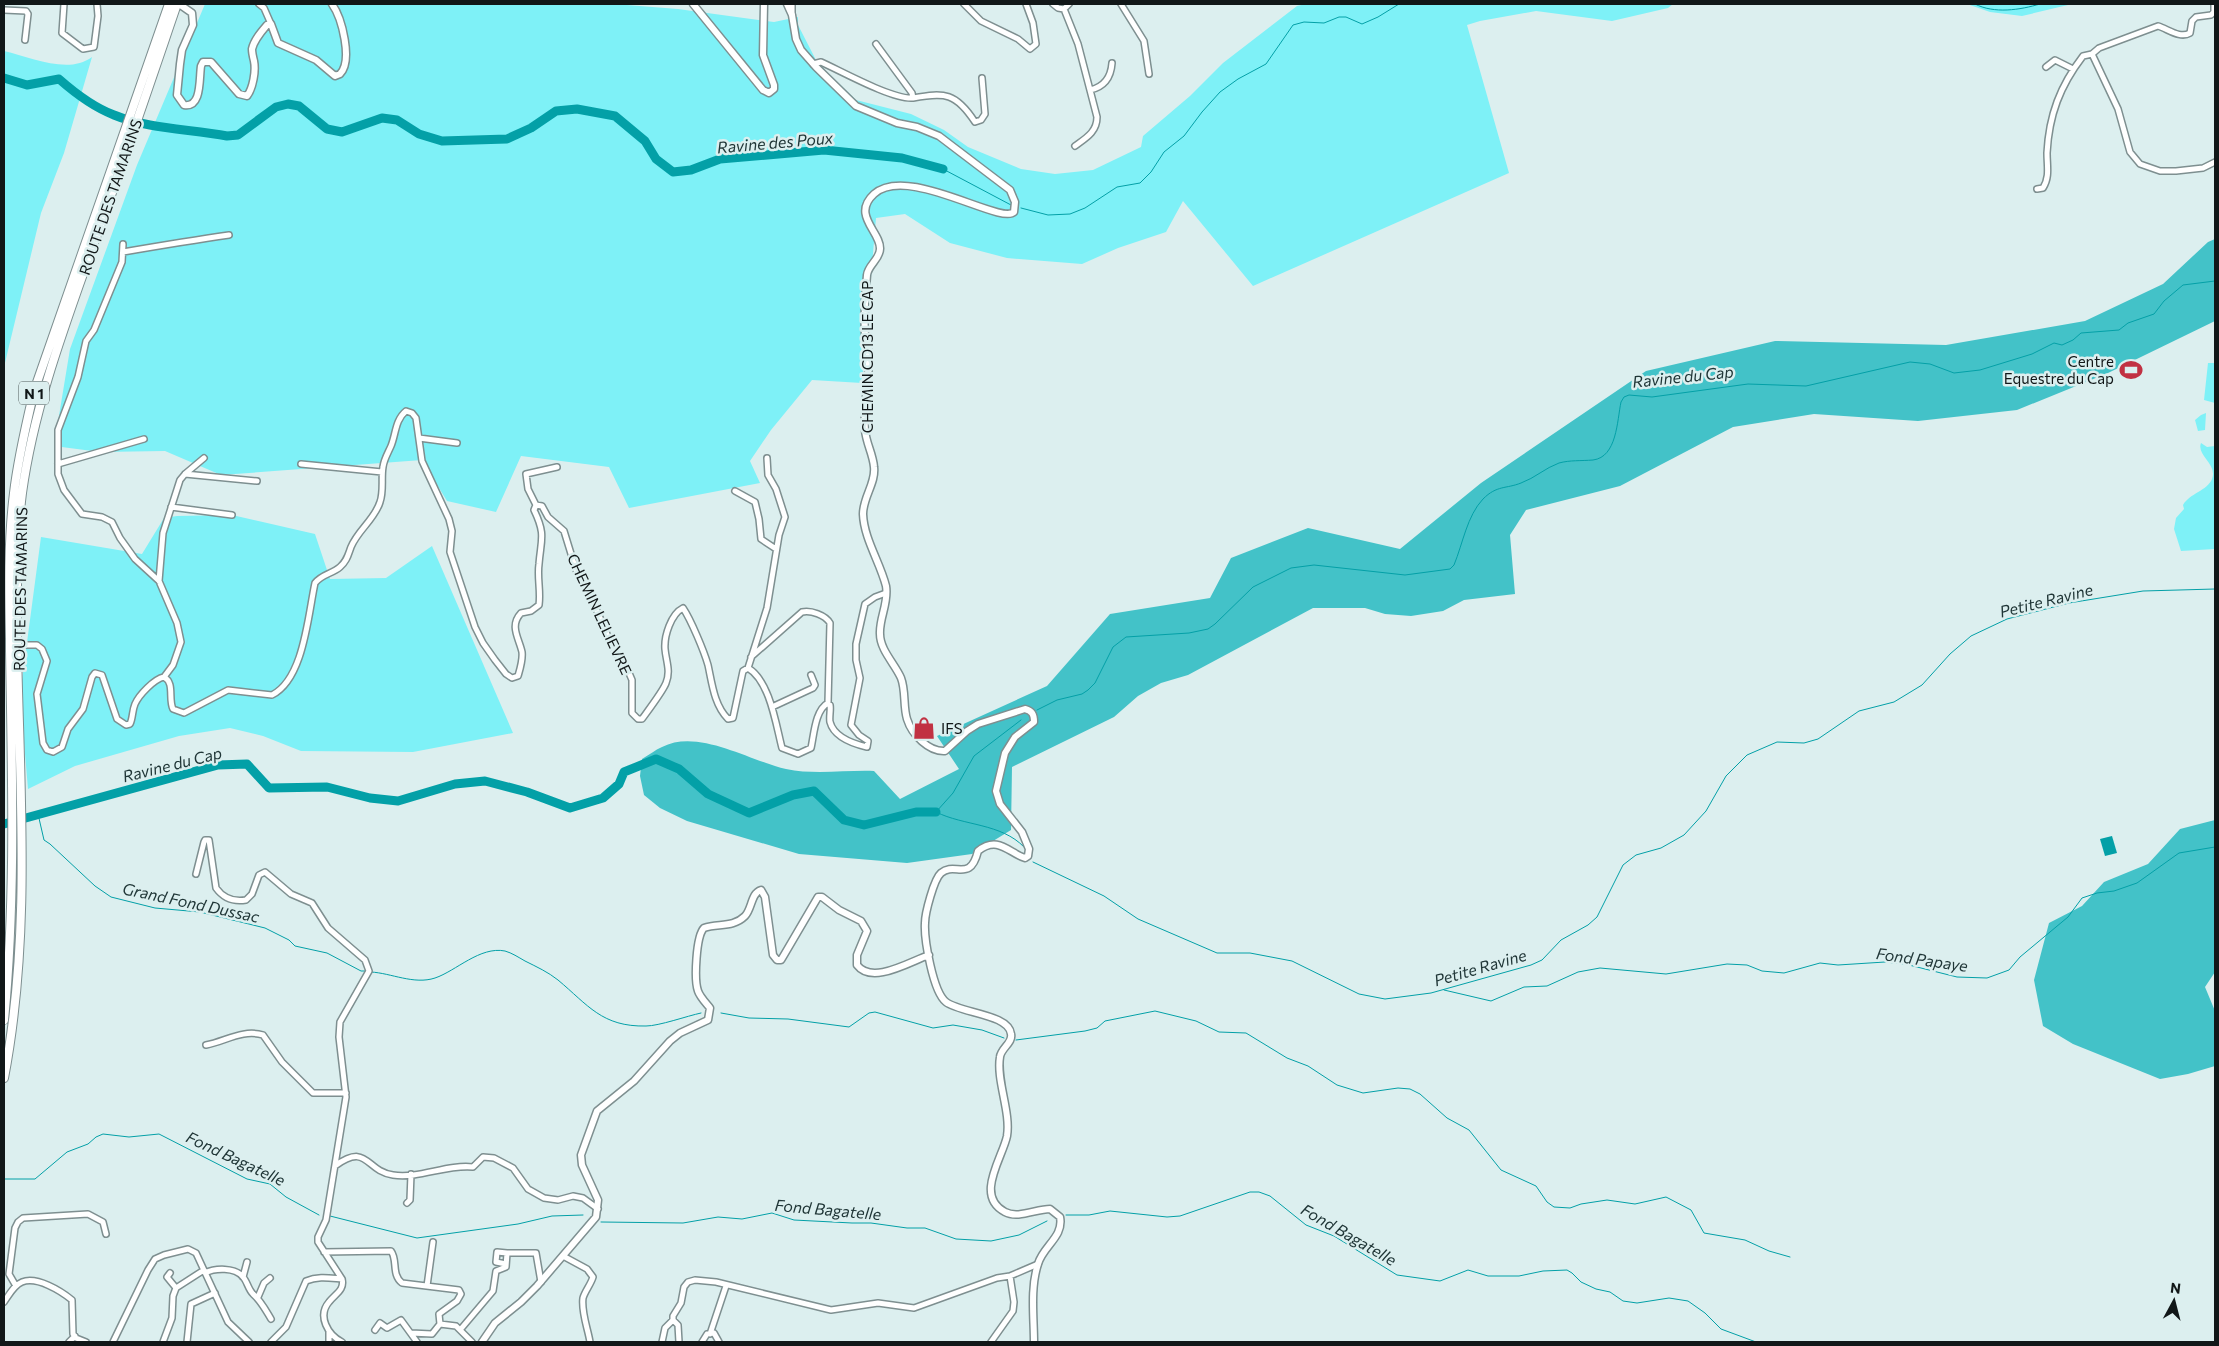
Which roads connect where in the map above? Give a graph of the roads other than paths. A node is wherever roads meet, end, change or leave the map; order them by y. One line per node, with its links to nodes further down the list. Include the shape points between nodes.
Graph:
1 (64, 4): 2 (street, via 62,33 83,49 94,47)
2 (97, 4)
3 (259, 4): 19 (street)
4 (332, 4): 19 (main road, via 344,36 344,63 340,74 335,76 303,53 278,43)
5 (692, 4): 6 (main road, via 763,90 769,93 774,85 763,55)
6 (764, 4)
7 (787, 4): 18 (main road)
8 (792, 4): 18 (street)
9 (964, 4): 10 (street, via 981,21 1018,39 1030,49 1036,44)
10 (1026, 4)
11 (1053, 4): 16 (street)
12 (1069, 4): 16 (street)
13 (1121, 4): 27 (street, via 1144,41)
14 (2214, 4): 22 (street, via 2214,12 2196,17 2190,33 2186,35 2180,36 2158,26 2099,48)
15 (177, 5): 19 (main road, via 192,13 193,19 180,64 177,95 184,105 194,103 201,66 207,61 212,62 239,94 247,96 254,76 254,44); 30 (highway, ROUTE DES TAMARINS / N 1)
16 (1064, 9): 29 (street, via 1074,29)
17 (4, 10): 20 (street, via 26,11)
18 (792, 16): 24 (main road, via 799,44)
19 (271, 24)
20 (25, 40)
21 (876, 44): 31 (street)
22 (2092, 54): 26 (street, via 2083,56); 33 (street, via 2118,109 2130,152 2140,164 2160,171 2176,171 2203,168)
23 (1112, 63): 29 (street, via 1104,84)
24 (813, 64): 31 (street, via 821,62 880,89 906,99); 55 (main road, CHEMIN CD13 LE CAP, via 856,106 939,136 1010,190 1016,205 1014,212 1004,215 971,202 906,185 882,190 868,202 866,219 880,247 867,275 865,335 869,358 865,428 874,470 863,514)
25 (2046, 67): 26 (street, via 2055,60)
26 (2073, 69): 34 (street, via 2058,94 2047,153 2048,180 2043,188)
27 (1149, 74)
28 (982, 78): 31 (street, via 985,114 975,122 966,109 951,97 938,94)
29 (1090, 90): 32 (street, via 1097,123 1091,134)
30 (140, 97): 56 (highway, ROUTE DES TAMARINS / N 1, via 123,161 43,394 31,443 22,494); 56 (highway, ROUTE DES TAMARINS / N 1, via 114,159 52,335 22,441 10,545)
31 (913, 98)
32 (1075, 146)
33 (2215, 162)
34 (2037, 189)
35 (229, 235): 37 (street)
36 (123, 244): 37 (street)
37 (123, 252): 43 (street, via 110,292 86,341 78,377 58,430)
38 (419, 438): 40 (street); 46 (street, via 416,418 406,411 397,424); 50 (street, via 422,461 449,519 452,530 450,552 475,627 483,643 512,678 518,676 522,653 515,632 516,620 521,613 540,605 538,566 543,540 534,510)
39 (144, 439): 43 (street)
40 (457, 443)
41 (204, 458): 47 (street)
42 (767, 458): 53 (street, via 768,475 785,517)
43 (58, 464): 54 (street, via 64,490 82,514 112,522 135,559)
44 (301, 464): 46 (street)
45 (557, 467): 50 (street, via 526,474 528,489)
46 (382, 472): 60 (street, via 381,500 376,513 352,546 346,561 315,583 300,652 291,675 280,689 272,695 263,696 228,690 184,712 173,709 170,685)
47 (185, 474): 48 (street); 51 (street)
48 (257, 481)
49 (735, 490): 53 (street, via 755,502 761,539)
50 (536, 505): 58 (street, CHEMIN LELIEVRE, via 542,506 548,517 564,531 576,570 632,680 634,716 642,718 666,684 669,663 666,640 674,615 682,608 704,653 712,686 728,719 733,718 743,671)
51 (171, 507): 52 (street); 54 (street, via 163,533)
52 (232, 514)
53 (776, 549): 57 (street, via 766,608)
54 (159, 581): 60 (street, via 177,623 181,642 174,665)
55 (886, 593): 61 (street, via 865,604 856,644 860,678 851,725 868,741 867,747 842,738 830,722); 65 (main road, CHEMIN CD13 LE CAP, via 880,639 902,681 907,719 918,738 929,747 945,752 967,730 992,718 1025,709 1034,715 1034,722 1016,737 1005,753 996,791 1000,804 1022,832 1029,849 1028,856 1025,858 1008,848 992,845 978,851 970,868 941,873 924,922)
56 (10, 641): 60 (street, via 37,645 46,654 46,666 36,694 43,743 46,750 53,752 62,747 68,729 79,716 95,673 102,675 117,719 126,725 132,720 138,699); 63 (highway, ROUTE DES TAMARINS / N 1, bridge, via 14,651)
57 (751, 658): 58 (street); 61 (street, via 802,612 824,617 830,623)
58 (748, 668): 62 (street, via 758,676)
59 (811, 675): 62 (street, via 813,688)
60 (164, 677)
61 (828, 703): 62 (street, via 819,714 811,748 798,754 782,748)
62 (772, 707)
63 (16, 775): 66 (highway, ROUTE DES TAMARINS / N 1, via 12,920); 68 (highway, ROUTE DES TAMARINS / N 1, via 22,914 13,1031)
64 (196, 874): 69 (street, via 204,842 209,840 216,888 220,894 228,899 246,900 252,894 260,873 265,872 291,894 312,903 322,921 365,960 368,972 340,1022 338,1037)
65 (929, 955): 73 (main road, via 880,973 862,972 856,965 867,931 865,925 818,897 784,955 777,960 773,955 765,897 761,890 755,894 747,913 738,922 704,928 698,938 697,983 698,992 710,1008 708,1020 670,1041 634,1081 604,1104 593,1119 581,1155); 81 (main road, CHEMIN CD13 LE CAP, via 939,994 948,1004 997,1020 1011,1032 1011,1039 1000,1057 1007,1134 993,1171 992,1189 998,1206 1008,1213 1050,1209 1060,1217 1060,1231)
66 (4, 1020)
67 (206, 1045): 69 (street, via 248,1033 263,1036 282,1062 313,1093)
68 (4, 1078)
69 (346, 1093): 70 (street)
70 (335, 1167): 71 (street, via 346,1158 357,1156 378,1170 393,1175); 76 (street, via 326,1220 318,1237)
71 (411, 1174): 72 (street, via 410,1200); 73 (street, via 473,1167 483,1157 489,1156 513,1168 528,1189 544,1198 583,1198)
72 (407, 1203)
73 (598, 1209): 78 (main road, via 596,1217)
74 (106, 1234): 89 (street, via 102,1222 88,1214 23,1218 15,1228 10,1274)
75 (433, 1242): 90 (street)
76 (324, 1252): 87 (street); 90 (street, via 391,1251 398,1279 406,1284)
77 (507, 1253): 80 (street); 80 (street, via 497,1252 496,1262); 88 (street, via 536,1253)
78 (563, 1256): 88 (main road); 117 (street, via 587,1269 593,1277 583,1306)
79 (247, 1262): 85 (street)
80 (506, 1264): 100 (street, via 496,1271 493,1291)
81 (1038, 1264): 84 (street); 123 (main road)
82 (205, 1271): 85 (street, via 216,1269); 92 (street); 93 (street); 107 (street, via 193,1250 155,1259)
83 (170, 1273): 92 (street, via 167,1276)
84 (1010, 1276): 91 (street, via 914,1308 878,1303 831,1310); 122 (street, via 1013,1311)
85 (243, 1277): 94 (street)
86 (270, 1278): 94 (street, via 264,1283)
87 (342, 1279): 101 (street, via 342,1289 327,1303 325,1310); 111 (street, via 314,1278 306,1281 286,1327)
88 (541, 1282): 116 (main road, via 495,1323)
89 (16, 1286): 95 (street); 104 (street, via 30,1280 39,1282 72,1300)
90 (427, 1286): 98 (street, via 453,1288 461,1294 439,1314)
91 (726, 1286): 97 (street, via 703,1280 688,1282); 103 (street)
92 (176, 1288): 108 (street, via 172,1318)
93 (215, 1293): 109 (street, via 191,1304); 110 (street, via 228,1322)
94 (258, 1298): 96 (street)
95 (4, 1302)
96 (270, 1319)
97 (673, 1320): 118 (street, via 665,1328); 119 (street, via 678,1325)
98 (440, 1324): 100 (street, via 456,1326); 102 (street, via 432,1334)
99 (375, 1330): 102 (street, via 380,1324 387,1328 401,1320)
100 (460, 1330): 115 (street)
101 (329, 1332): 112 (street); 113 (street)
102 (411, 1333): 114 (street)
103 (710, 1334): 120 (street); 121 (street, via 714,1333)
104 (75, 1336): 105 (street); 106 (street)
105 (69, 1342)
106 (86, 1342)
107 (113, 1342)
108 (163, 1342)
109 (187, 1342)
110 (249, 1342)
111 (271, 1342)
112 (328, 1342)
113 (342, 1342)
114 (418, 1342)
115 (472, 1342)
116 (482, 1342)
117 (590, 1342)
118 (662, 1342)
119 (679, 1342)
120 (702, 1342)
121 (719, 1342)
122 (991, 1342)
123 (1034, 1342)

